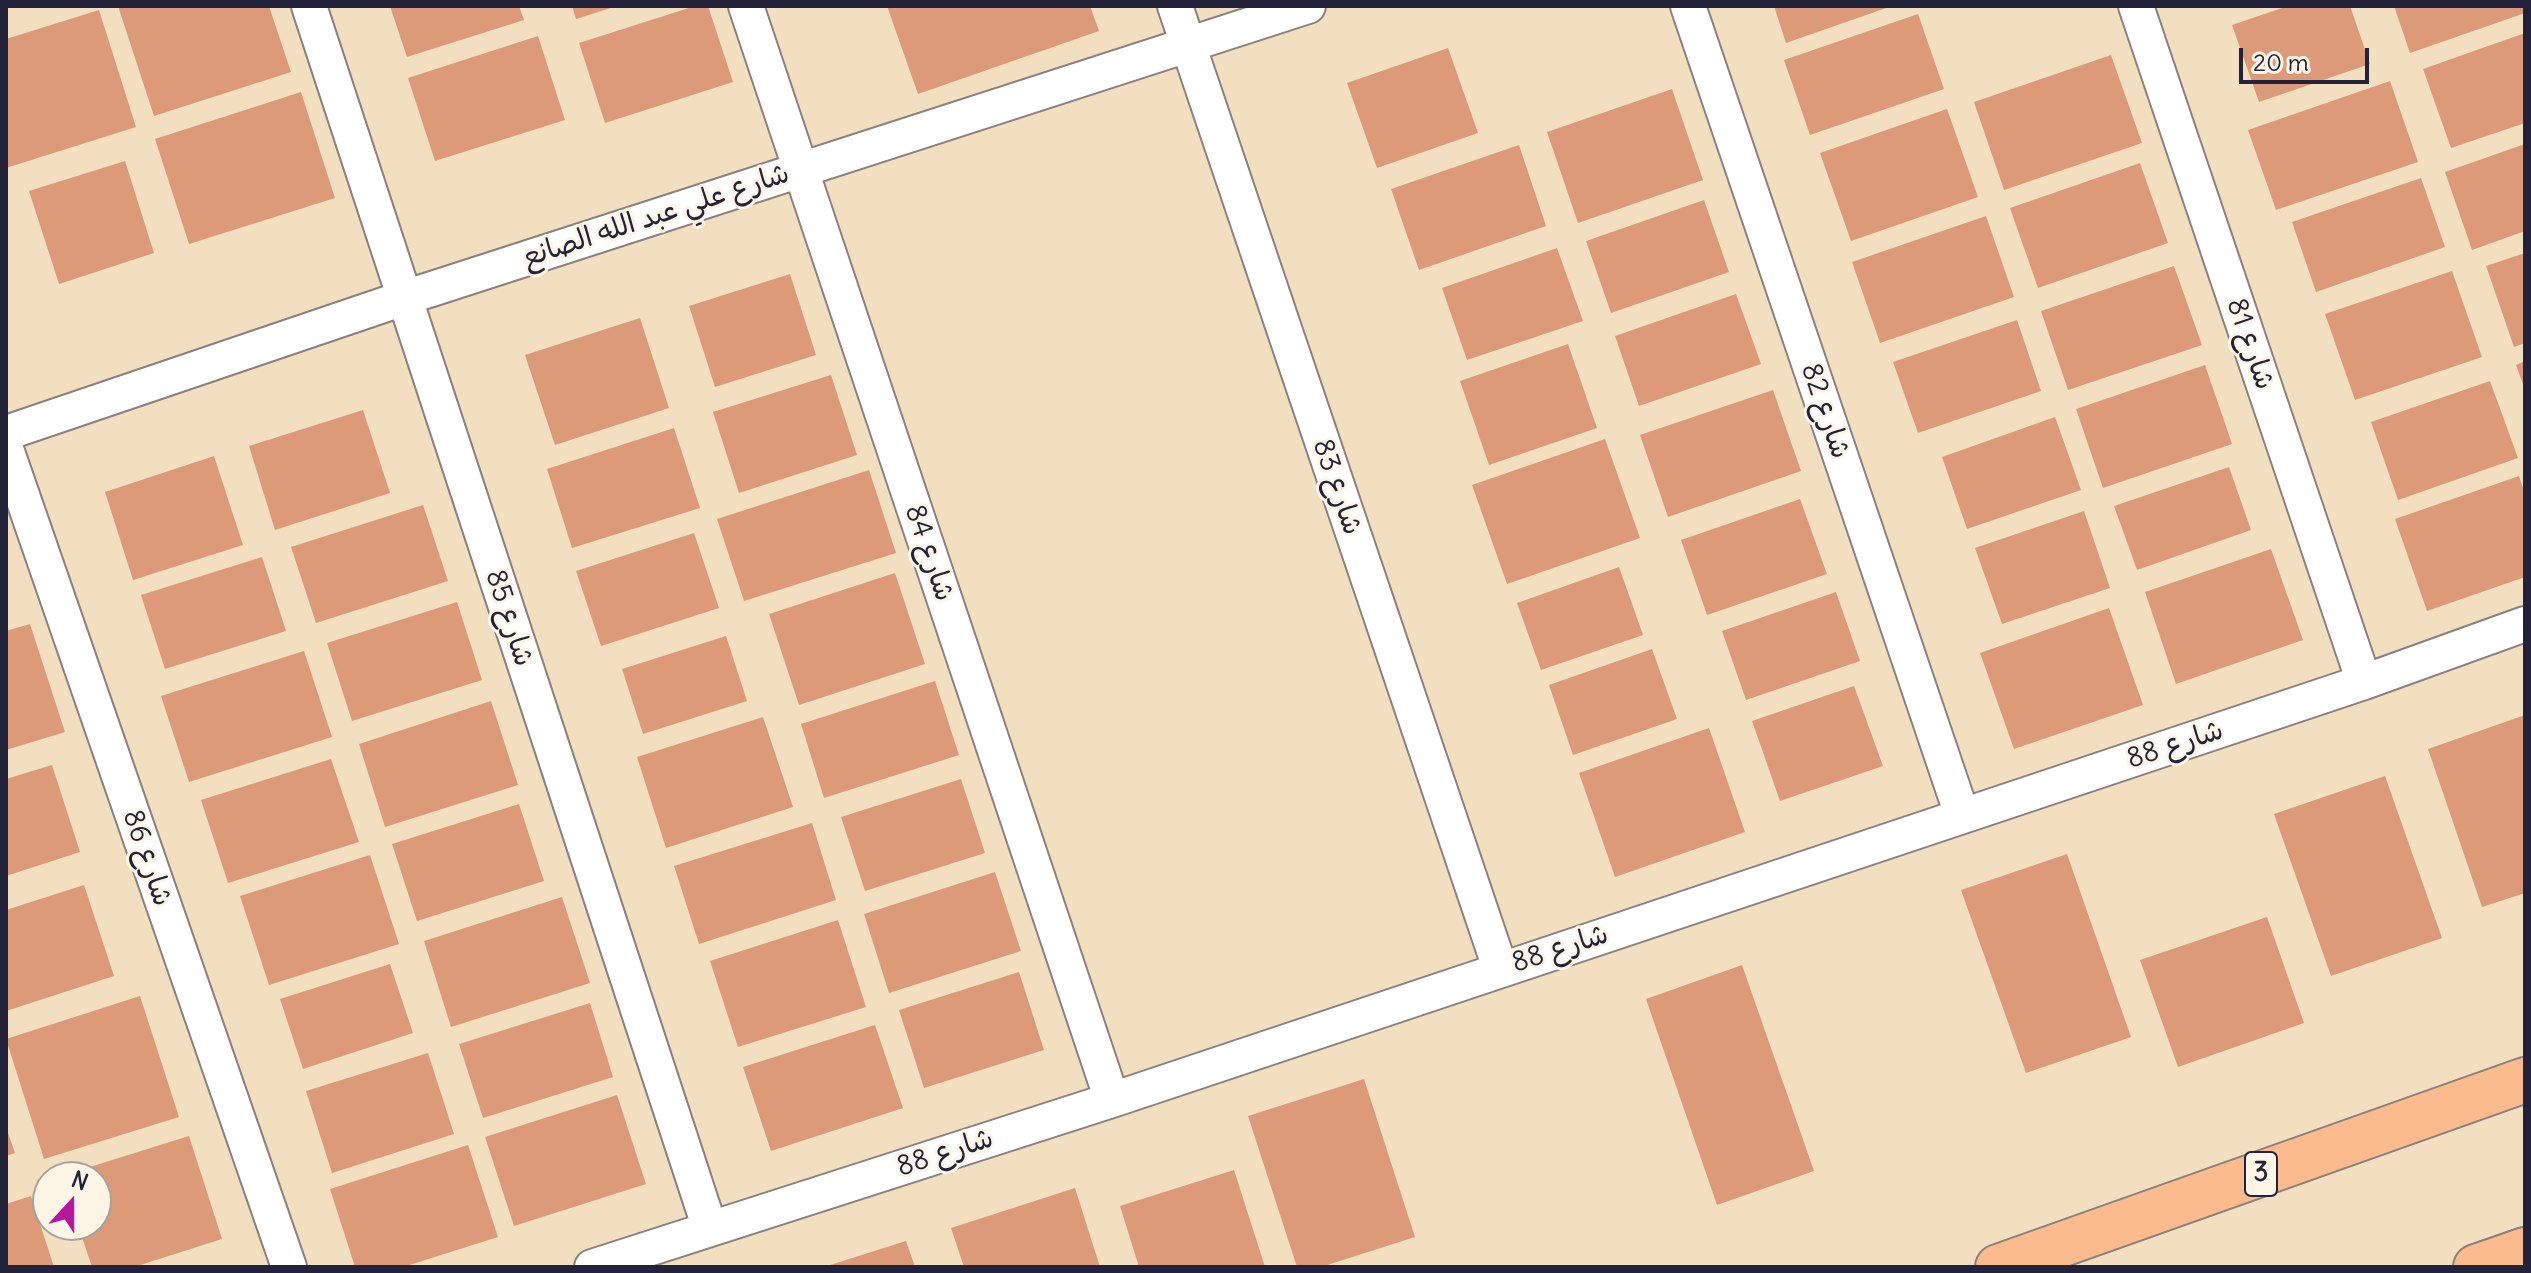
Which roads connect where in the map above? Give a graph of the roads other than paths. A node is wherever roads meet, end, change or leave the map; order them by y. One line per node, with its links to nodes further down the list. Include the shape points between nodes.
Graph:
1 (309, 6): 9 (street, شارع 85)
2 (746, 6): 8 (street, شارع 84)
3 (1175, 6): 7 (street, شارع 83)
4 (1308, 6): 7 (street, شارع علي عبد الله الصانع)
5 (1688, 6): 14 (street, شارع 82)
6 (2136, 6): 13 (street, شارع 81)
7 (1188, 45): 8 (street, شارع علي عبد الله الصانع); 15 (street, شارع 83)
8 (800, 169): 9 (street, شارع علي عبد الله الصانع); 17 (street, شارع 84)
9 (404, 298): 10 (street, شارع علي عبد الله الصانع); 18 (street, شارع 85)
10 (6, 433)
11 (6, 449): 20 (street, شارع 86)
12 (2525, 624): 13 (street, شارع 88)
13 (2364, 682): 14 (street, شارع 88)
14 (1962, 815): 15 (street, شارع 88)
15 (1500, 968): 17 (street, شارع 88)
16 (2525, 1080): 22 (main road, 3)
17 (1112, 1100): 18 (street, شارع 88)
18 (710, 1229): 21 (street, شارع 88)
19 (2525, 1250): 23 (main road)
20 (289, 1267)
21 (592, 1267)
22 (1998, 1267)
23 (2476, 1267)

